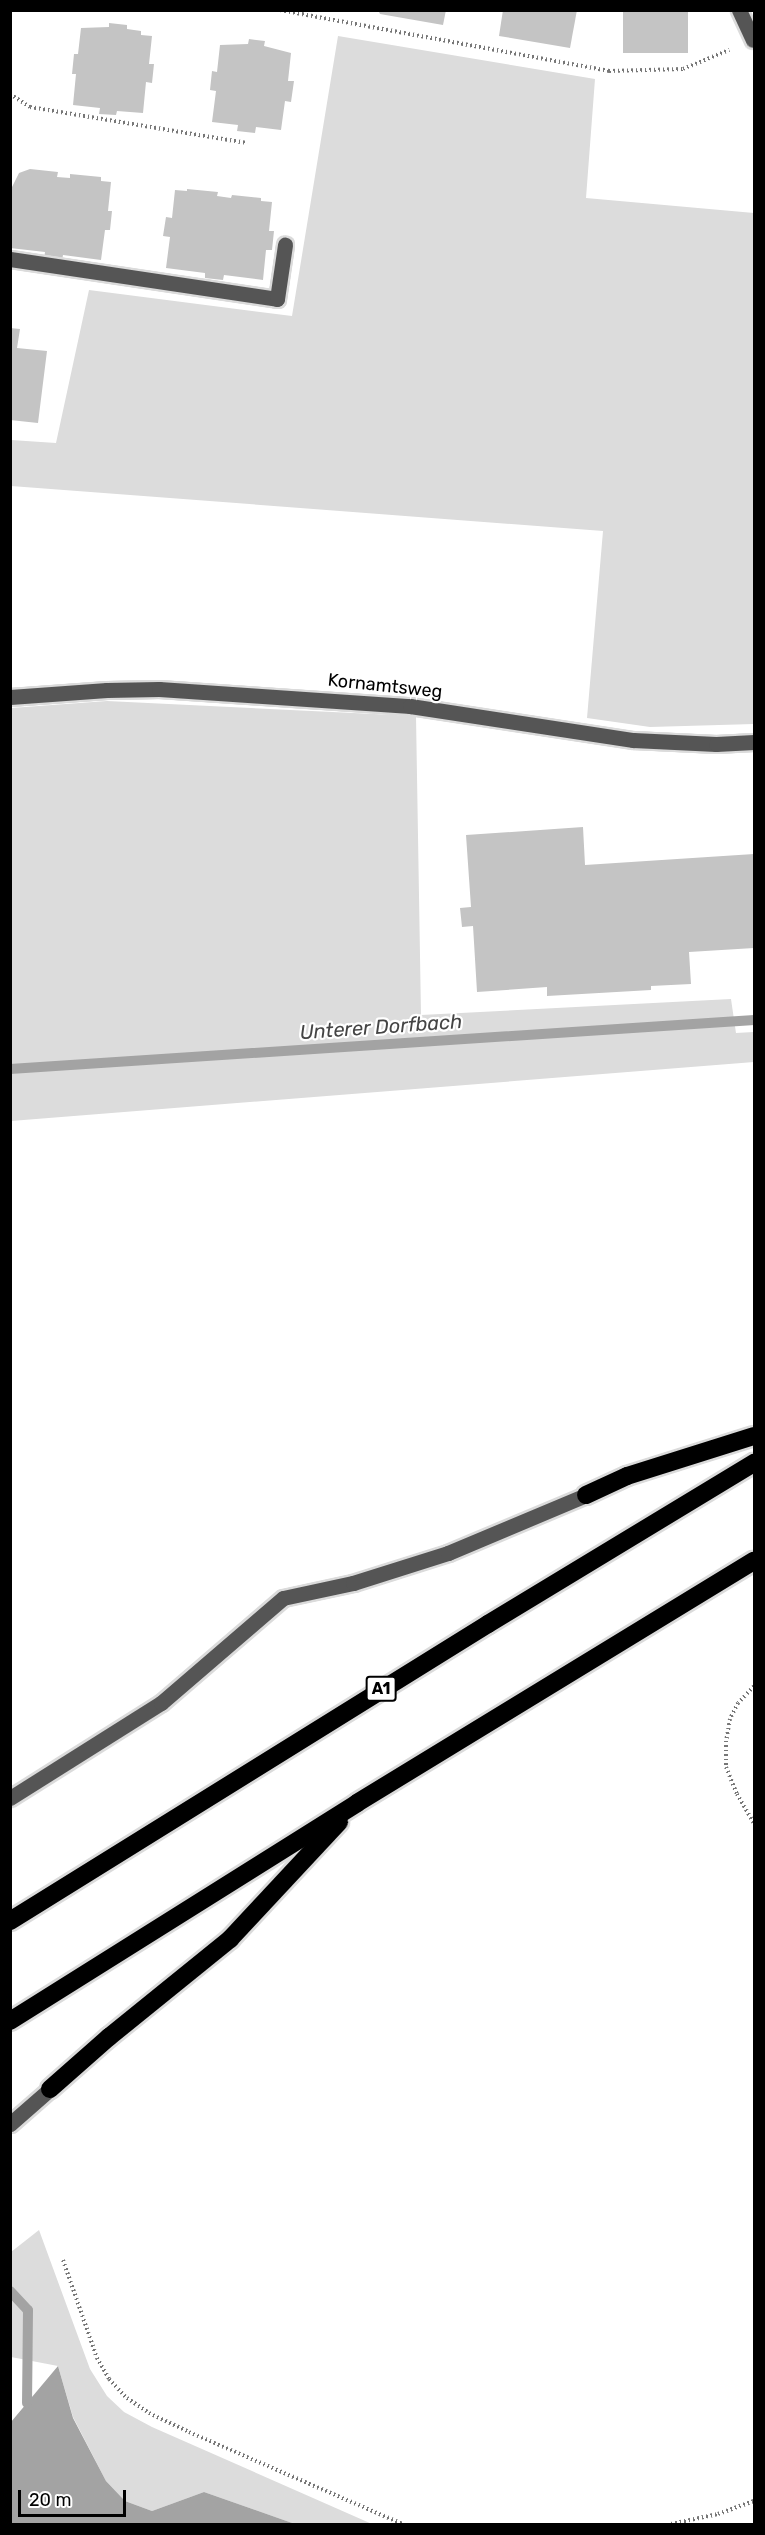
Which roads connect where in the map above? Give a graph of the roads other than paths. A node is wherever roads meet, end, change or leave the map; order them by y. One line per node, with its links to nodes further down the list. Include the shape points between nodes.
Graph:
1 (739, 10): 2 (street)
2 (753, 40)
3 (285, 244): 4 (street, via 277,299)
4 (10, 259)
5 (10, 697): 6 (street, Kornamtsweg, via 159,689 410,706 633,740)
6 (754, 742)
7 (754, 1436): 9 (highway, via 627,1476)
8 (754, 1462): 13 (highway, A1)
9 (586, 1495): 11 (street, via 448,1553 353,1583 283,1598 161,1703)
10 (754, 1561): 12 (highway)
11 (10, 1798)
12 (357, 1803): 14 (highway); 15 (highway, via 230,1939)
13 (10, 1921)
14 (10, 2021)
15 (50, 2089): 16 (street)
16 (10, 2124)

